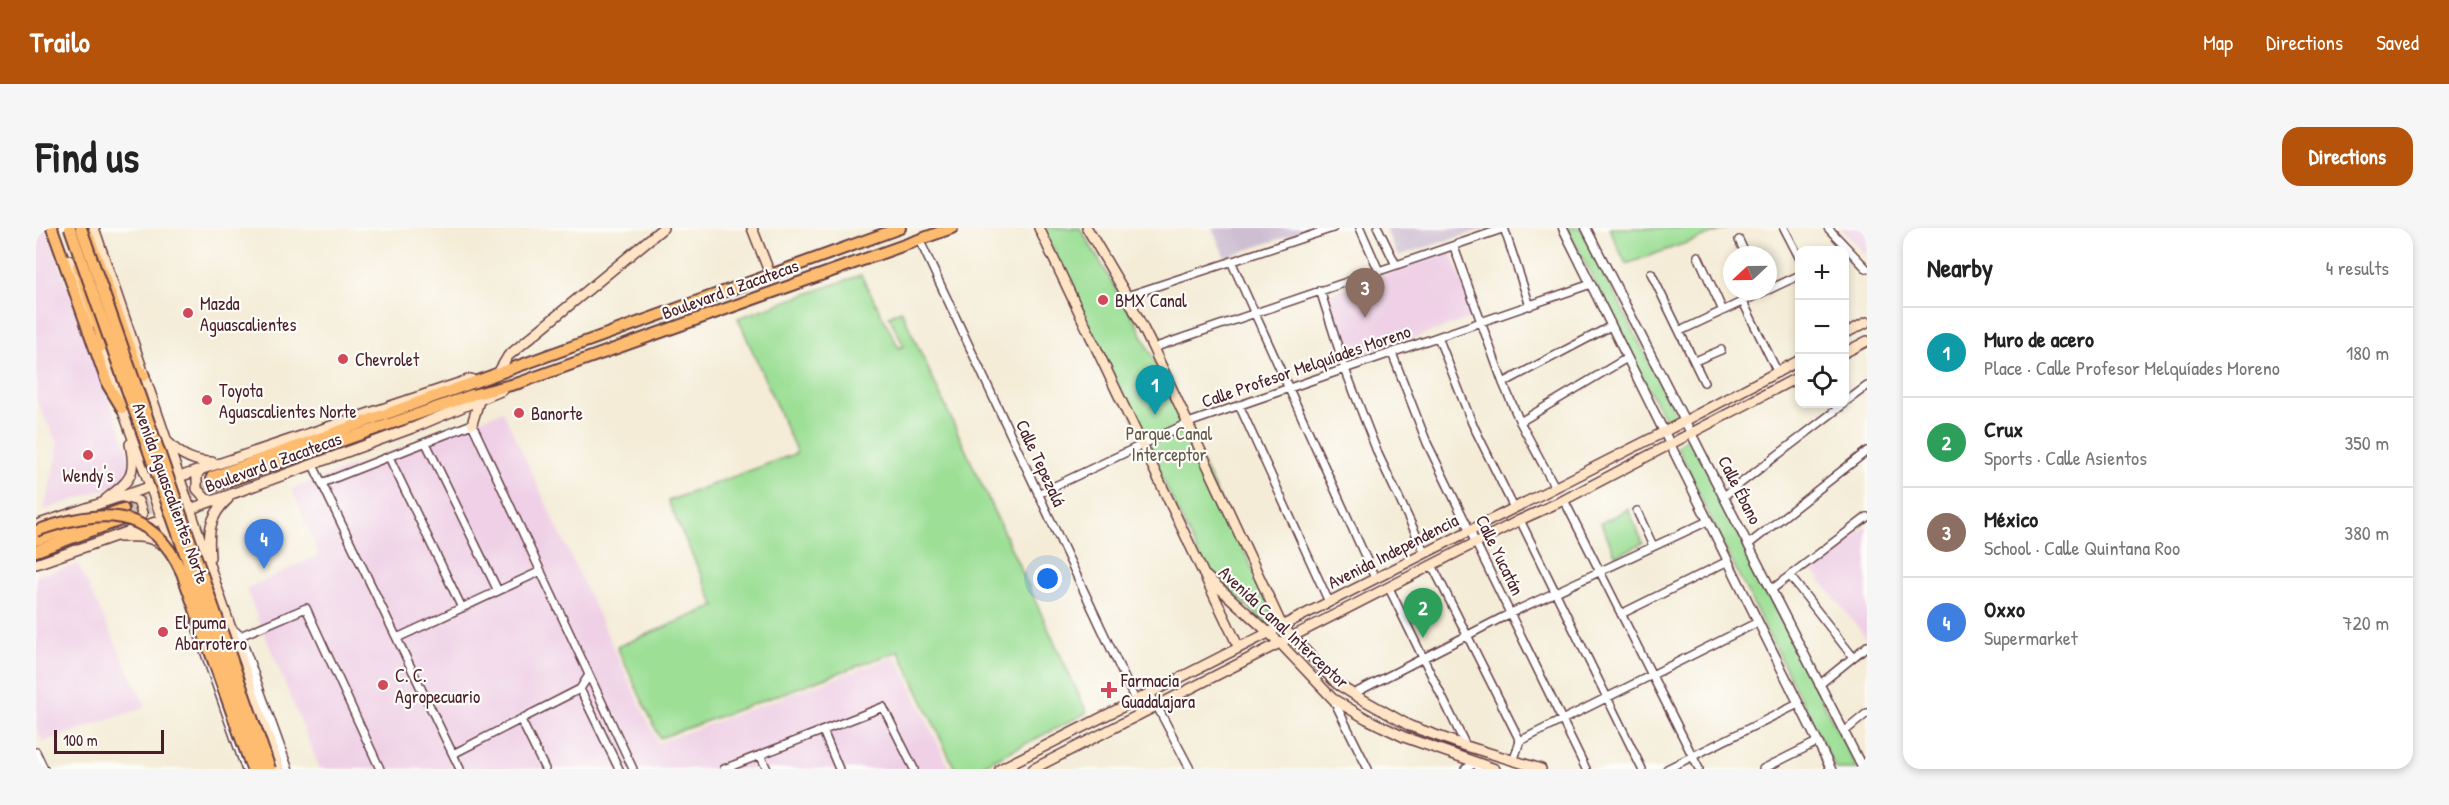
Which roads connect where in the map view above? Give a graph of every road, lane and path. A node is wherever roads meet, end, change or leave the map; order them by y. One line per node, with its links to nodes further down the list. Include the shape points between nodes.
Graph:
1 (52, 228): 72 (main road, via 101,366)
2 (57, 228): 51 (main road, Avenida Aguascalientes Norte)
3 (68, 228): 51 (main road, bridge, via 101,335); 183 (main road, Avenida Aguascalientes Norte, bridge)
4 (81, 228): 184 (main road, Avenida Aguascalientes Norte, bridge)
5 (86, 228): 62 (main road)
6 (94, 228): 62 (main road, Avenida Aguascalientes Norte)
7 (663, 228): 60 (main road, via 508,356)
8 (751, 228): 32 (main road)
9 (898, 228): 32 (main road, Boulevard a Zacatecas)
10 (952, 228): 21 (main road, Boulevard a Zacatecas)
11 (1039, 228): 83 (main road, Avenida Canal Interceptor)
12 (1087, 228): 37 (main road, Avenida Canal Interceptor)
13 (1333, 228): 27 (street)
14 (1360, 228): 30 (street)
15 (1378, 228): 28 (street)
16 (1505, 228): 24 (street); 41 (street)
17 (1563, 228): 34 (street)
18 (1586, 228): 74 (street, Calle Ébano)
19 (1784, 228): 25 (street)
20 (1828, 228): 29 (street)
21 (919, 240): 38 (main road, Boulevard a Zacatecas); 96 (street, Calle Tepezalá)
22 (1739, 240): 23 (street)
23 (1742, 246)
24 (1454, 247): 28 (street); 44 (street)
25 (1795, 249)
26 (1698, 256): 42 (street)
27 (1231, 261): 37 (street); 43 (street)
28 (1396, 265): 30 (street)
29 (1867, 269)
30 (1379, 271): 36 (street)
31 (1651, 273): 47 (street)
32 (770, 274): 38 (main road); 60 (main road, Boulevard a Zacatecas)
33 (1795, 277): 35 (street)
34 (1591, 285): 41 (street, Calle Profesor Melquíades Moreno); 46 (street)
35 (1777, 286)
36 (1320, 290): 43 (street); 59 (street)
37 (1127, 296): 52 (main road, Avenida Canal Interceptor)
38 (757, 297): 65 (main road, Boulevard a Zacatecas)
39 (1747, 300): 40 (street)
40 (1743, 302): 42 (street); 61 (street)
41 (1530, 306): 44 (street, Calle Profesor Melquíades Moreno)
42 (1722, 311): 47 (street)
43 (1255, 313): 52 (street); 68 (street)
44 (1481, 322): 49 (street, Calle Profesor Melquíades Moreno); 66 (street)
45 (1867, 322): 48 (main road)
46 (1611, 326): 56 (street); 66 (street)
47 (1680, 331): 57 (street)
48 (1849, 332)
49 (1438, 337): 55 (street, Calle Profesor Melquíades Moreno); 103 (street, via 1472,423)
50 (1867, 341): 54 (main road)
51 (100, 347): 72 (main road, Avenida Aguascalientes Norte)
52 (1153, 348): 76 (main road, Avenida Canal Interceptor)
53 (1721, 350): 57 (street)
54 (1849, 351)
55 (1392, 353): 59 (street, Calle Profesor Melquíades Moreno); 112 (street, Calle Yucatán, via 1427,443)
56 (1627, 358): 75 (street); 79 (street)
57 (1695, 361): 64 (street)
58 (1795, 363): 61 (main road, Avenida Independencia)
59 (1345, 369): 68 (street, Calle Profesor Melquíades Moreno); 120 (street, via 1378,454)
60 (498, 373): 65 (main road, Boulevard a Zacatecas, via 214,481); 89 (main road, Boulevard a Zacatecas, via 456,382)
61 (1778, 373): 74 (main road, Avenida Independencia)
62 (144, 376): 81 (main road, Avenida Aguascalientes Norte)
63 (1795, 379): 80 (main road, Avenida Independencia)
64 (1704, 382)
65 (519, 383): 70 (main road, Boulevard a Zacatecas)
66 (1503, 383): 75 (street)
67 (1867, 386): 69 (street)
68 (1288, 388): 71 (street, Calle Profesor Melquíades Moreno); 130 (street)
69 (1849, 399)
70 (479, 401): 77 (main road); 90 (main road, Boulevard a Zacatecas)
71 (1239, 405): 76 (street, Calle Profesor Melquíades Moreno); 135 (street)
72 (122, 408): 78 (main road, Avenida Aguascalientes Norte)
73 (1837, 408): 98 (street)
74 (1686, 421): 79 (main road, Avenida Independencia); 80 (street, Calle Ébano)
75 (1520, 422): 95 (street)
76 (1188, 423): 83 (street, Calle Profesor Melquíades Moreno); 142 (main road, Avenida Canal Interceptor)
77 (472, 424): 82 (street); 126 (street)
78 (130, 430): 88 (main road, Avenida Aguascalientes Norte); 102 (main road, via 132,474)
79 (1664, 432): 84 (street); 95 (main road, Avenida Independencia)
80 (1692, 433): 84 (main road, Avenida Independencia); 98 (street, Calle Ébano)
81 (164, 434): 85 (main road, Avenida Aguascalientes Norte); 89 (main road, via 174,448 190,459)
82 (426, 443): 87 (street); 133 (street)
83 (1140, 444): 96 (street, Calle Profesor Melquíades Moreno); 127 (main road, Avenida Canal Interceptor)
84 (1670, 445): 100 (main road, Avenida Independencia); 109 (street)
85 (169, 448): 88 (main road, via 169,458 160,468 147,467); 92 (main road, Avenida Aguascalientes Norte)
86 (1867, 451): 117 (street)
87 (389, 457): 93 (street); 136 (street)
88 (141, 458): 94 (main road, Avenida Aguascalientes Norte)
89 (223, 460): 91 (main road, Boulevard a Zacatecas)
90 (313, 465): 93 (street); 97 (main road, Boulevard a Zacatecas)
91 (202, 468): 92 (main road, Boulevard a Zacatecas); 101 (main road, via 197,475 197,489 206,499)
92 (178, 476): 94 (main road, Boulevard a Zacatecas); 104 (main road, Avenida Aguascalientes Norte)
93 (321, 481): 147 (street)
94 (150, 485): 99 (main road, Boulevard a Zacatecas); 107 (main road, Avenida Aguascalientes Norte)
95 (1555, 487): 103 (main road, Avenida Independencia)
96 (1038, 494): 161 (street, Calle Tepezalá)
97 (232, 495): 101 (main road, Boulevard a Zacatecas); 125 (main road, via 210,527)
98 (1724, 495): 117 (street, Calle Ébano)
99 (120, 497): 102 (main road, Boulevard a Zacatecas); 111 (main road, via 138,501 142,513)
100 (1564, 500): 108 (main road, Avenida Independencia); 128 (street)
101 (215, 501): 104 (main road, Boulevard a Zacatecas)
102 (95, 507): 110 (main road, Boulevard a Zacatecas)
103 (1514, 508): 112 (main road, Avenida Independencia)
104 (190, 510): 107 (main road, Boulevard a Zacatecas); 125 (main road, Avenida Aguascalientes Norte)
105 (1637, 511): 118 (street)
106 (1867, 517): 129 (street)
107 (162, 519): 111 (main road, Boulevard a Zacatecas); 121 (main road, Avenida Aguascalientes Norte)
108 (1520, 520): 116 (main road, Avenida Independencia); 134 (street)
109 (1708, 520): 118 (street); 122 (street)
110 (36, 525)
111 (136, 528): 114 (main road, Boulevard a Zacatecas)
112 (1471, 530): 116 (street, Calle Yucatán); 120 (main road, Avenida Independencia)
113 (36, 531): 182 (main road, bridge, via 104,515 139,525 166,546 182,573)
114 (112, 537): 121 (main road, via 153,538); 123 (main road, Boulevard a Zacatecas)
115 (36, 540): 119 (main road, via 125,513)
116 (1477, 543): 124 (main road, Avenida Independencia); 138 (street, Calle Yucatán)
117 (1749, 544): 132 (street, Calle Ébano)
118 (1653, 546): 128 (street)
119 (36, 551)
120 (1425, 553): 130 (main road, Avenida Independencia)
121 (177, 560): 137 (main road, Avenida Aguascalientes Norte)
122 (1728, 561): 139 (street); 140 (street)
123 (36, 564)
124 (1432, 566): 131 (main road, Avenida Independencia); 145 (street)
125 (211, 572): 141 (main road, Avenida Aguascalientes Norte)
126 (541, 572): 133 (street); 153 (street)
127 (1202, 572): 143 (main road, Avenida Canal Interceptor); 150 (main road)
128 (1600, 572): 134 (street); 139 (street)
129 (1790, 576): 132 (street); 151 (street)
130 (1375, 578): 135 (main road, Avenida Independencia)
131 (1389, 588): 146 (main road, Avenida Independencia); 152 (street)
132 (1772, 590): 155 (street, Calle Ébano)
133 (498, 591): 136 (street)
134 (1556, 592): 138 (street); 159 (street)
135 (1329, 602): 142 (main road, Avenida Independencia)
136 (462, 608): 147 (street)
137 (195, 609): 181 (street, via 198,632); 182 (main road, Avenida Aguascalientes Norte)
138 (1511, 614): 145 (street); 166 (street, Calle Yucatán)
139 (1621, 614): 154 (street)
140 (1758, 622): 154 (street); 162 (street)
141 (229, 626): 144 (street); 172 (main road, Avenida Aguascalientes Norte)
142 (1282, 626): 143 (main road, Avenida Independencia); 146 (main road, Avenida Canal Interceptor)
143 (1269, 633): 148 (main road, Avenida Canal Interceptor); 150 (main road, Avenida Independencia)
144 (240, 636): 172 (street); 187 (street, via 306,608)
145 (1467, 636): 152 (street); 169 (street)
146 (1292, 637): 148 (main road, Avenida Independencia); 158 (main road, Avenida Canal Interceptor, via 1336,684)
147 (397, 638): 174 (street)
148 (1280, 643): 160 (main road, Avenida Canal Interceptor); 163 (main road, Avenida Independencia)
149 (1867, 646): 151 (street)
150 (1239, 648): 157 (main road, Avenida Independencia)
151 (1853, 657): 155 (street)
152 (1424, 658): 158 (street); 171 (street)
153 (589, 675): 156 (street); 191 (street)
154 (1652, 675): 159 (street); 176 (street)
155 (1819, 685): 168 (street, Calle Ébano)
156 (580, 689): 165 (street); 190 (street)
157 (1150, 693): 161 (main road, Avenida Independencia); 163 (street)
158 (1353, 694): 171 (main road, Avenida Canal Interceptor, via 1410,726)
159 (1608, 698): 166 (street); 205 (street)
160 (1333, 699): 179 (main road, Avenida Canal Interceptor, via 1404,737); 200 (street)
161 (1135, 700): 196 (main road, Avenida Independencia)
162 (1798, 704): 170 (street); 176 (street)
163 (1157, 706): 178 (main road, Avenida Independencia); 199 (street)
164 (1867, 713): 168 (street)
165 (521, 720): 174 (street); 189 (street)
166 (1563, 720): 169 (street); 204 (street, Calle Yucatán)
167 (823, 731): 175 (street); 194 (street); 195 (street, via 883,707)
168 (1844, 732): 210 (street, Calle Ébano)
169 (1520, 741): 177 (street)
170 (1817, 742): 208 (street); 209 (street)
171 (1466, 746): 177 (main road, Avenida Canal Interceptor)
172 (277, 751): 185 (main road, Avenida Aguascalientes Norte); 186 (street)
173 (36, 752): 180 (street)
174 (453, 754): 188 (street)
175 (760, 755): 192 (street); 193 (street)
176 (1692, 756): 206 (street); 207 (street)
177 (1514, 759): 203 (main road, Avenida Canal Interceptor)
178 (1047, 764): 197 (main road, Avenida Independencia); 198 (street)
179 (1478, 766): 201 (street); 202 (main road, Avenida Canal Interceptor)
180 (43, 769)
181 (246, 769)
182 (252, 769)
183 (261, 769)
184 (270, 769)
185 (279, 769)
186 (288, 769)
187 (380, 769)
188 (460, 769)
189 (545, 769)
190 (619, 769)
191 (633, 769)
192 (724, 769)
193 (767, 769)
194 (839, 769)
195 (914, 769)
196 (1000, 769)
197 (1033, 769)
198 (1056, 769)
199 (1190, 769)
200 (1368, 769)
201 (1465, 769)
202 (1495, 769)
203 (1541, 769)
204 (1586, 769)
205 (1642, 769)
206 (1667, 769)
207 (1699, 769)
208 (1763, 769)
209 (1831, 769)
210 (1863, 769)

